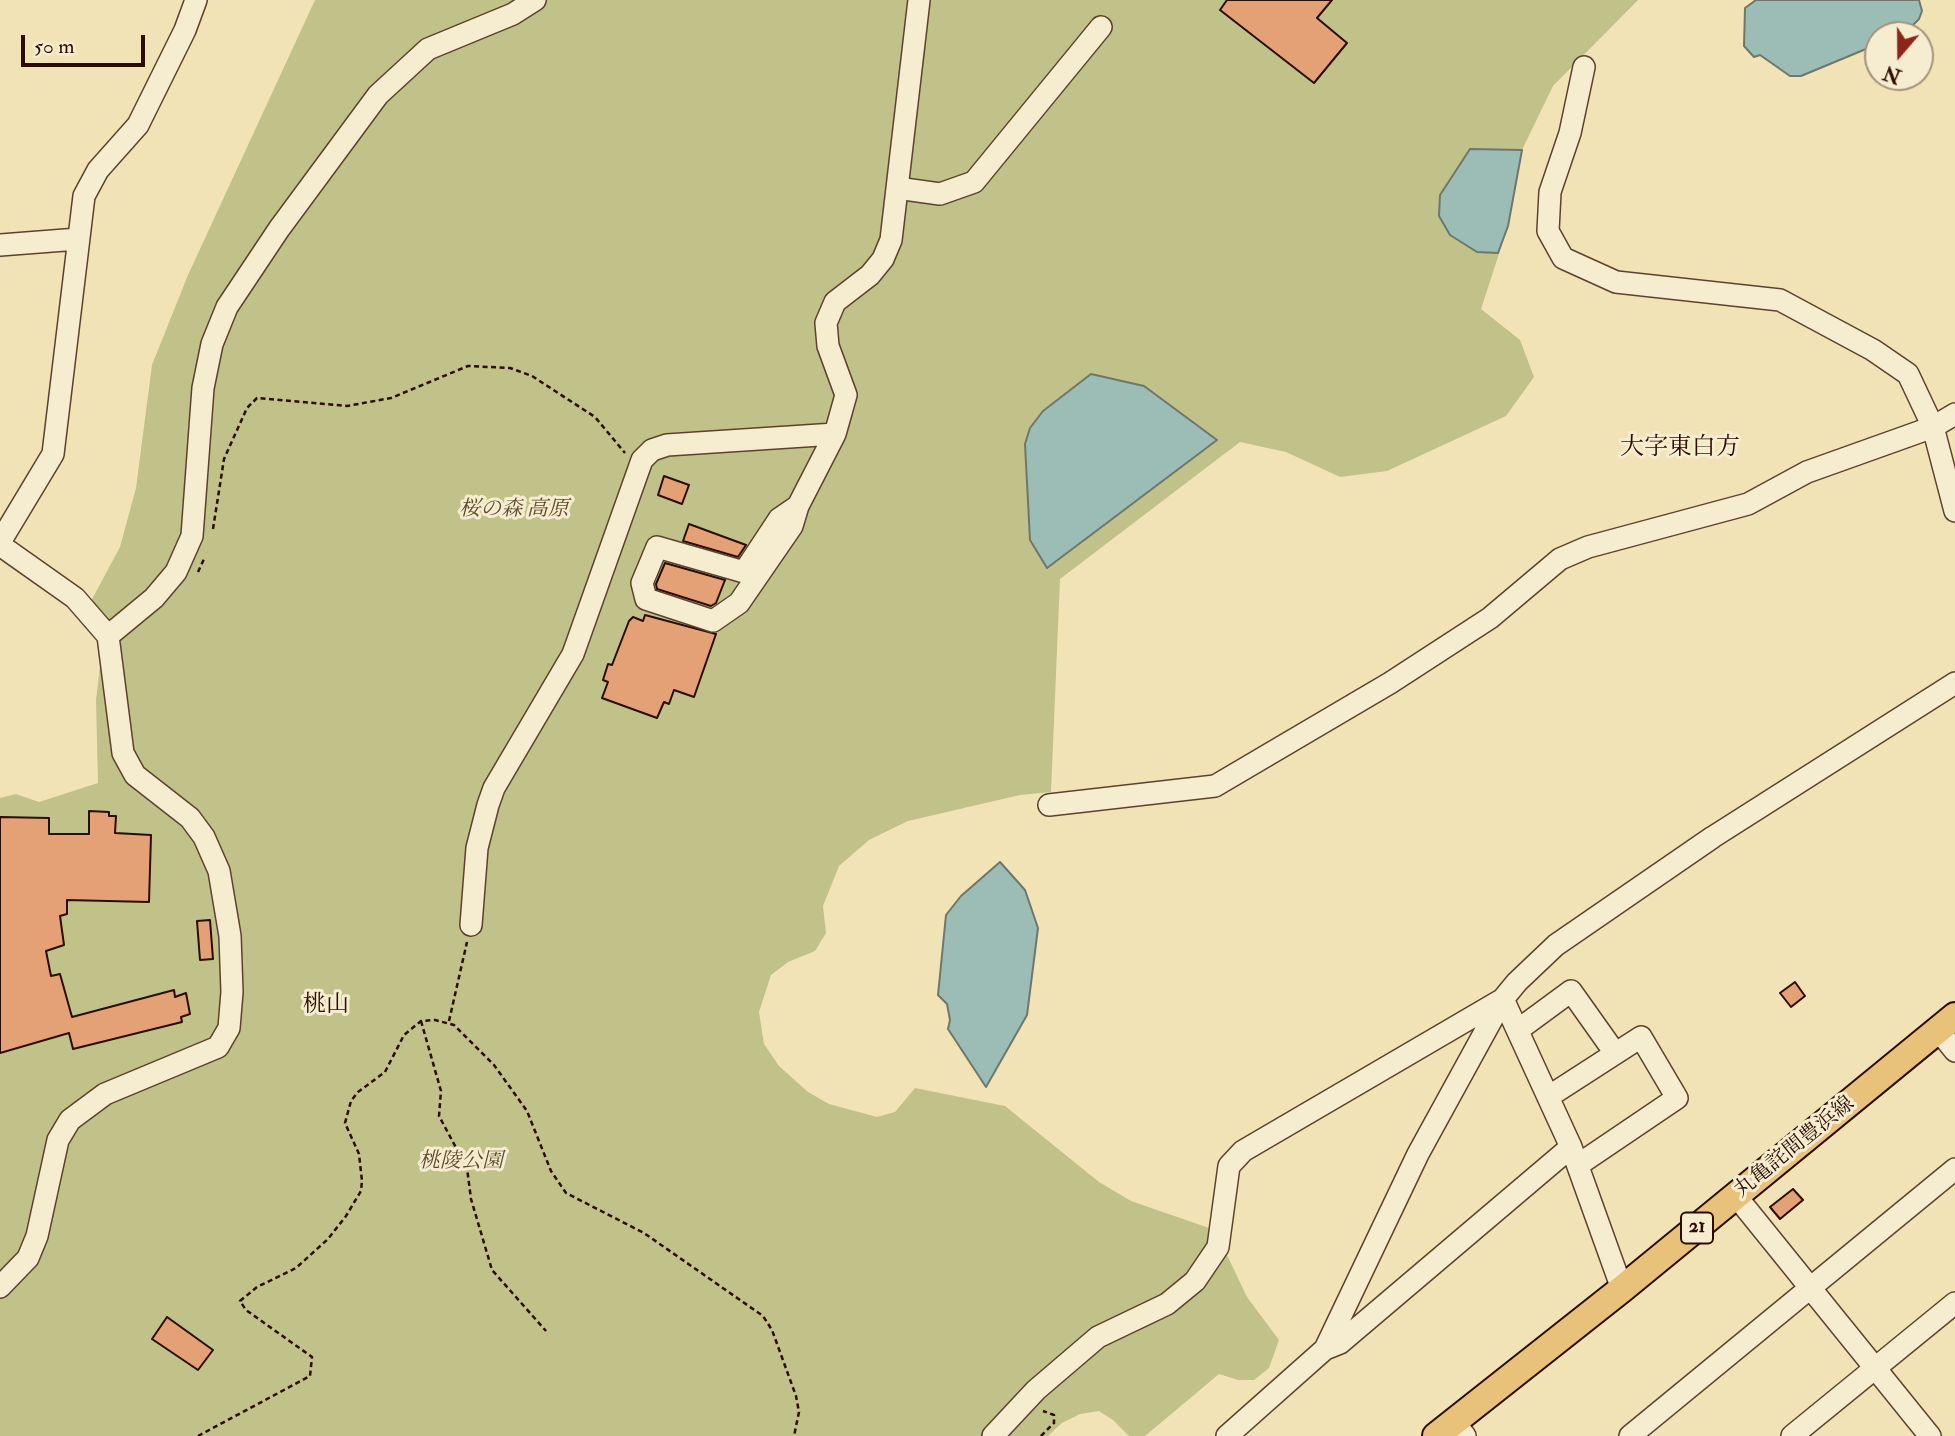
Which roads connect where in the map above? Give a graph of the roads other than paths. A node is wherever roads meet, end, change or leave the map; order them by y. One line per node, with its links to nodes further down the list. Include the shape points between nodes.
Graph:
1 (196, 0): 7 (street, via 138,125 99,170 84,196)
2 (534, 0): 15 (street, via 418,58 378,95 279,229 227,307 212,344 203,388 192,536 176,572 154,598)
3 (919, 0): 6 (street)
4 (1101, 27): 6 (street, via 974,182 940,194)
5 (1584, 67): 10 (street, via 1570,133 1550,192 1548,231 1563,258 1616,282 1780,300 1873,349 1909,374)
6 (897, 188): 11 (street, via 891,240 883,259 835,302 826,323 828,346 846,395)
7 (78, 239): 8 (street); 14 (street, via 53,454)
8 (0, 245)
9 (1955, 414): 10 (street)
10 (1933, 427): 13 (street); 17 (street, via 1807,472 1748,504 1588,547 1560,559 1490,618 1215,786)
11 (835, 433): 12 (street); 18 (street, via 667,445 652,450 638,469 573,654 494,788 478,848)
12 (798, 506): 12 (street, via 792,526 756,583 724,616 713,621 646,599 642,583 657,547 744,572 779,519)
13 (1955, 511)
14 (0, 544): 15 (street, via 75,598)
15 (108, 636): 28 (street, via 123,753 135,775 190,818 219,871 230,936 229,1028 218,1047 105,1094 70,1120 58,1140 28,1258)
16 (1955, 683): 19 (street, via 1713,837 1556,945)
17 (1049, 805)
18 (471, 925)
19 (1503, 999): 21 (street); 32 (street, via 1418,1154); 35 (street, via 1243,1151 1229,1166 1219,1247 1195,1280 1167,1304 1098,1337 1040,1386)
20 (1946, 1023): 22 (street); 27 (main road, 丸亀詫間豊浜線 / 21)
21 (1518, 1030): 23 (street, via 1571,991); 24 (street)
22 (1955, 1051)
23 (1615, 1053): 24 (street); 25 (street, via 1641,1037 1677,1098)
24 (1548, 1097): 25 (street)
25 (1575, 1156): 30 (street); 32 (street, via 1340,1343)
26 (1955, 1169): 29 (street)
27 (1735, 1196): 29 (street); 30 (main road, 丸亀詫間豊浜線 / 21)
28 (0, 1287)
29 (1810, 1288): 33 (street); 37 (street)
30 (1622, 1289): 34 (main road, 丸亀詫間豊浜線 / 21)
31 (1955, 1303): 33 (street)
32 (1325, 1349): 36 (street)
33 (1875, 1368): 38 (street); 39 (street)
34 (1452, 1431)
35 (993, 1436)
36 (1227, 1436)
37 (1630, 1436)
38 (1792, 1436)
39 (1930, 1436)

